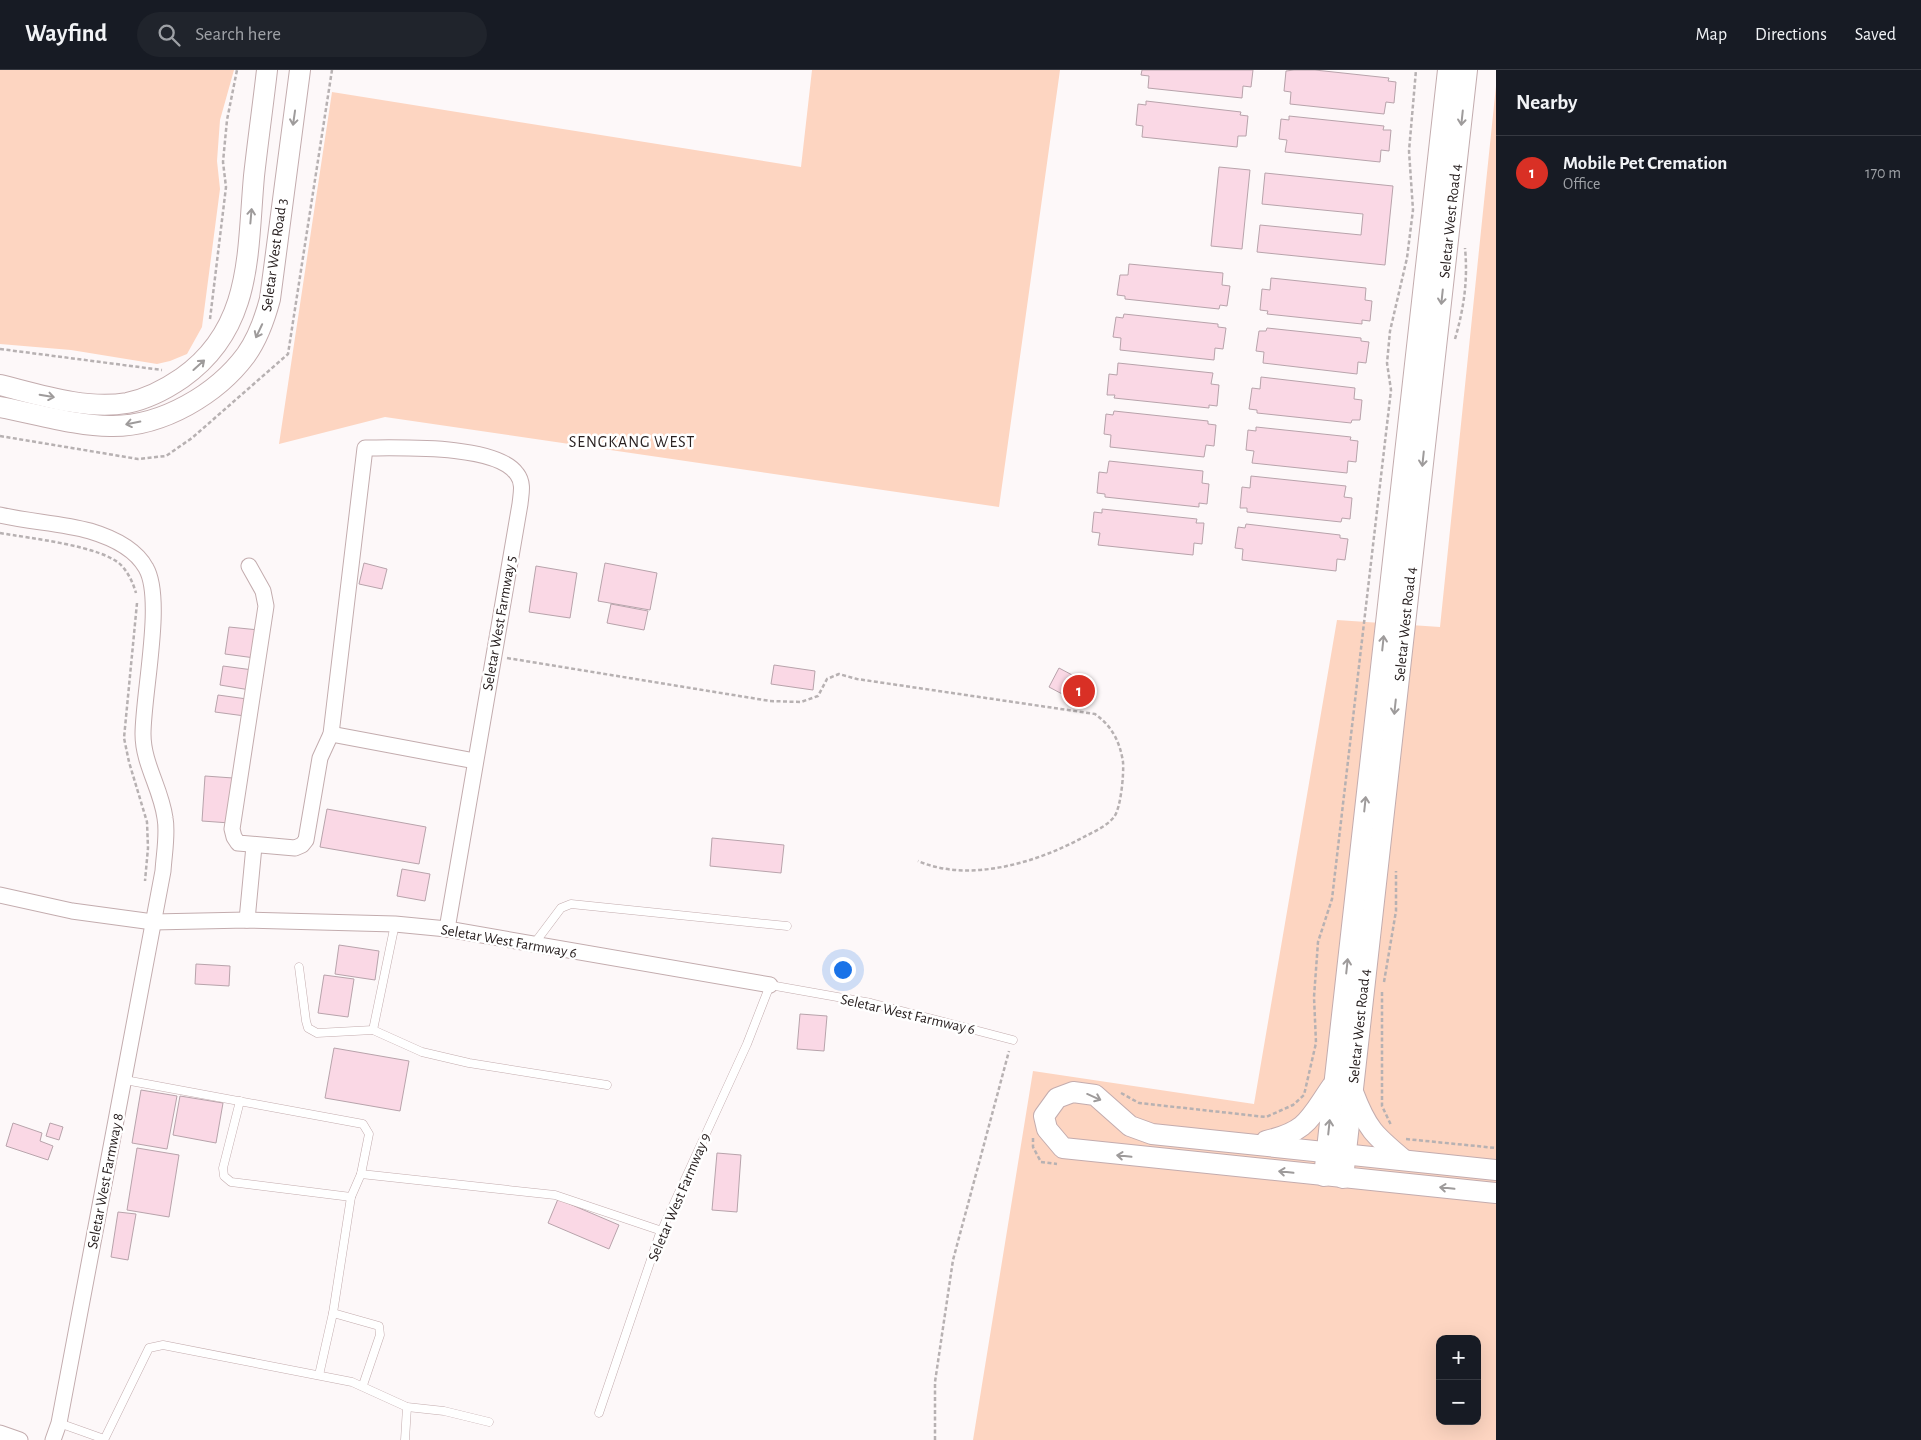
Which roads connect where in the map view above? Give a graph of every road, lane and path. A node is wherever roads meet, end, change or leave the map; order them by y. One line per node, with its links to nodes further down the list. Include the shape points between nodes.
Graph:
1 (237, 70): 7 (path, via 227,120 223,162 226,187)
2 (267, 70): 10 (main road, Seletar West Road 3, one-way to 2, via 91,404 128,403 165,390 215,349 236,309 244,284)
3 (300, 70): 11 (main road, Seletar West Road 3, one-way to 11, via 270,299 266,316 246,355 195,401 134,424 114,426)
4 (1416, 70): 38 (path, via 1409,151 1413,210 1386,363 1391,390 1332,899 1318,942 1314,997 1316,1043 1304,1095 1293,1105 1266,1117)
5 (1448, 70): 36 (main road, Seletar West Road 4, one-way to 5)
6 (1467, 70): 36 (main road, Seletar West Road 4, one-way to 36)
7 (210, 324)
8 (0, 349): 9 (path)
9 (163, 371)
10 (0, 385)
11 (0, 407)
12 (0, 436): 13 (path, via 138,459)
13 (166, 456)
14 (0, 516): 25 (street, Seletar West Farmway 8, via 89,531 114,540 133,552 146,568 154,614 143,735 145,759 166,819 163,871)
15 (0, 533): 22 (path, via 104,553 122,565 131,578 137,595 124,738 147,822)
16 (249, 566): 20 (street, via 263,591 266,606 232,829 238,843)
17 (494, 656): 18 (street, Seletar West Farmway 5, via 520,504 522,485 517,474 494,458 475,454 433,448 365,448); 19 (street, Seletar West Farmway 5); 21 (path, via 770,701 801,702 818,696 828,679 839,674 1095,714 1105,721 1120,745 1124,774 1115,816 1102,827 1057,852 995,869 937,869)
18 (331, 734): 19 (street); 20 (street, via 320,758 306,840 302,846)
19 (475, 761): 28 (street, Seletar West Farmway 5)
20 (254, 846): 24 (street)
21 (918, 861)
22 (144, 881)
23 (0, 895): 25 (street, Seletar West Farmway 6, via 72,911)
24 (247, 920): 25 (street, Seletar West Farmway 6); 26 (street, Seletar West Farmway 6)
25 (153, 922): 34 (street, Seletar West Farmway 8)
26 (395, 924): 28 (street, Seletar West Farmway 6); 32 (lane)
27 (787, 926): 29 (lane, via 571,904 561,908)
28 (448, 929): 29 (street, Seletar West Farmway 6)
29 (534, 944): 31 (street, Seletar West Farmway 6)
30 (299, 967): 32 (lane, via 308,1028 317,1033)
31 (770, 985): 33 (lane, Seletar West Farmway 6, via 871,1003); 51 (lane, Seletar West Farmway 9, via 747,1044)
32 (373, 1030): 35 (lane, via 422,1052 469,1063)
33 (1012, 1040): 64 (path, via 953,1260 935,1382)
34 (125, 1080): 37 (lane); 58 (street, Seletar West Farmway 8)
35 (607, 1085)
36 (1343, 1087): 42 (main road, via 1306,1125 1285,1137); 44 (main road, Seletar West Road 4); 45 (main road, via 1373,1134)
37 (240, 1101): 47 (lane, via 363,1124 369,1134); 50 (lane, via 223,1168 224,1176 231,1182)
38 (1139, 1103)
39 (1391, 1124): 40 (path)
40 (1396, 1129)
41 (1401, 1134): 43 (path, via 1406,1138)
42 (1254, 1144): 44 (main road); 48 (main road, one-way to 42, via 1063,1148 1046,1129 1044,1116 1057,1098 1073,1092 1095,1095 1130,1126 1152,1134)
43 (1496, 1148)
44 (1336, 1153): 45 (main road); 48 (main road, Seletar West Road 4)
45 (1404, 1160): 46 (main road)
46 (1496, 1170)
47 (361, 1174): 50 (lane); 51 (lane, via 555,1195)
48 (1334, 1177): 49 (main road, one-way to 48)
49 (1496, 1193)
50 (351, 1197): 52 (lane)
51 (662, 1231): 56 (lane, Seletar West Farmway 9)
52 (333, 1313): 53 (lane); 54 (lane, via 379,1326 380,1335)
53 (319, 1375): 54 (lane); 60 (lane, via 155,1345 149,1348)
54 (363, 1385): 55 (lane)
55 (407, 1407): 57 (lane, via 444,1411); 63 (lane)
56 (599, 1413)
57 (489, 1422)
58 (59, 1423): 60 (lane); 62 (street, Seletar West Farmway 8)
59 (0, 1433): 61 (street)
60 (104, 1439)
61 (20, 1440)
62 (53, 1440)
63 (405, 1440)
64 (935, 1440)

